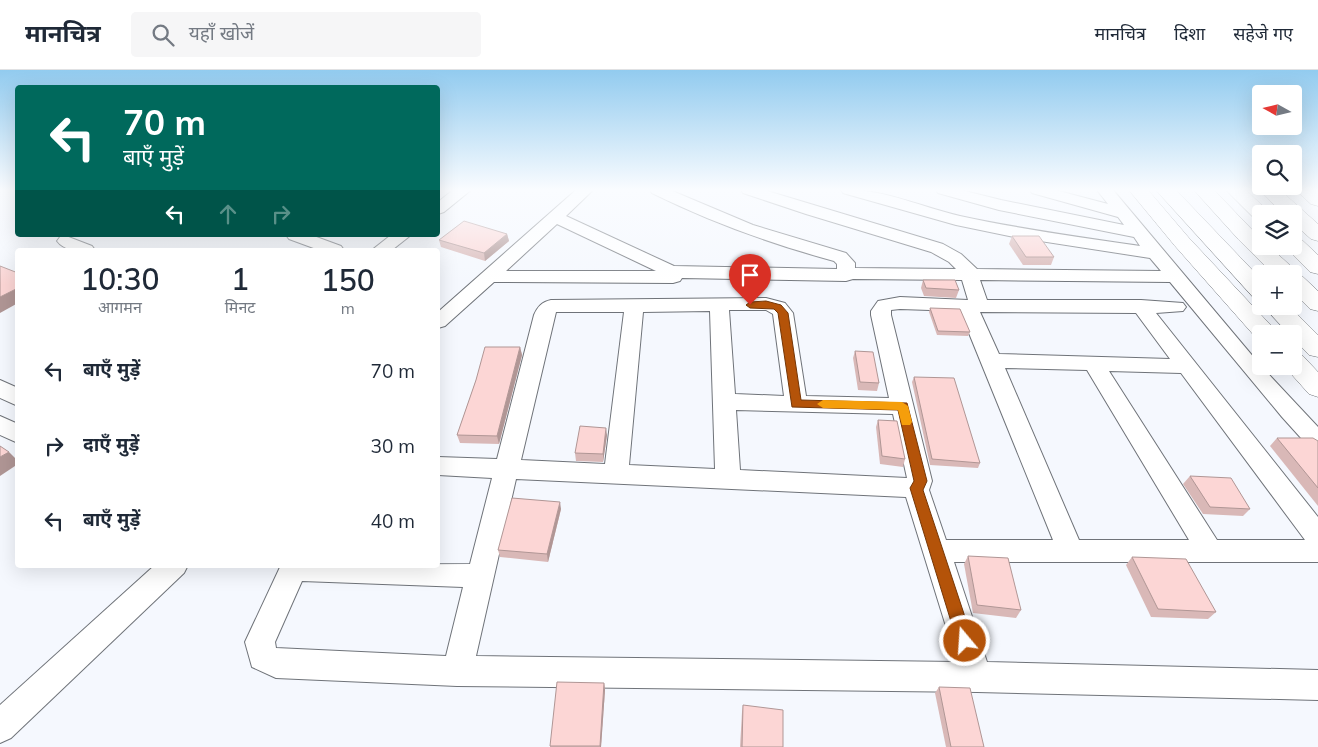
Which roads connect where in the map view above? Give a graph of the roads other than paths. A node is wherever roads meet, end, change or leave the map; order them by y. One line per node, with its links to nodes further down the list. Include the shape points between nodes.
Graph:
1 (551, 222): 27 (street)
2 (565, 222): 24 (street, via 661,268)
3 (733, 222): 25 (street, via 840,257 846,263)
4 (847, 222): 26 (street, via 930,245 955,258)
5 (964, 222): 21 (street)
6 (1084, 222): 12 (street)
7 (1130, 222): 12 (street)
8 (1165, 222): 39 (main road)
9 (1195, 222): 29 (main road)
10 (1233, 222): 22 (main road)
11 (1304, 222): 13 (main road)
12 (1138, 232): 21 (street)
13 (1318, 234)
14 (300, 237): 18 (street)
15 (399, 237): 19 (street)
16 (66, 241): 17 (street)
17 (82, 248)
18 (330, 248)
19 (384, 248)
20 (1302, 252): 23 (main road)
21 (1154, 253): 28 (street)
22 (1277, 265)
23 (1318, 267)
24 (682, 273): 25 (street, via 833,276); 27 (street, via 669,277)
25 (846, 273): 26 (street)
26 (972, 274): 28 (street); 34 (street)
27 (489, 276): 38 (street)
28 (1176, 277): 53 (street, via 1260,380)
29 (1252, 282)
30 (1302, 289): 31 (main road)
31 (1318, 304)
32 (719, 305): 33 (street); 48 (street); 49 (street, via 766,304 778,307 783,313)
33 (634, 306): 55 (street, via 551,306 546,310); 56 (street)
34 (974, 306): 35 (street); 41 (street); 50 (street, via 890,303 882,307 881,315)
35 (1141, 306): 36 (street); 43 (street)
36 (1176, 308)
37 (1284, 315): 40 (main road)
38 (440, 320)
39 (1259, 325)
40 (1318, 349)
41 (992, 361): 42 (street); 60 (street)
42 (1093, 363): 43 (street); 61 (street)
43 (1187, 366): 59 (street)
44 (1302, 371): 46 (main road)
45 (0, 388): 47 (street)
46 (1318, 388)
47 (15, 396)
48 (723, 402): 49 (street); 57 (street)
49 (796, 404): 50 (street)
50 (902, 406): 58 (street, via 920,481)
51 (0, 424): 52 (street)
52 (15, 433)
53 (1318, 442)
54 (440, 466): 55 (street)
55 (506, 470): 56 (street); 67 (street)
56 (616, 474): 57 (street)
57 (728, 480): 58 (street)
58 (916, 488): 63 (street)
59 (1318, 537)
60 (1071, 551): 61 (street); 63 (street)
61 (1210, 551): 62 (street)
62 (1318, 551)
63 (936, 552): 69 (street)
64 (171, 568): 71 (street)
65 (294, 568): 68 (street, via 260,642 263,656 276,663)
66 (315, 568): 67 (street)
67 (480, 576): 68 (street)
68 (457, 671): 69 (street)
69 (977, 677): 70 (street)
70 (1318, 685)
71 (0, 727)

